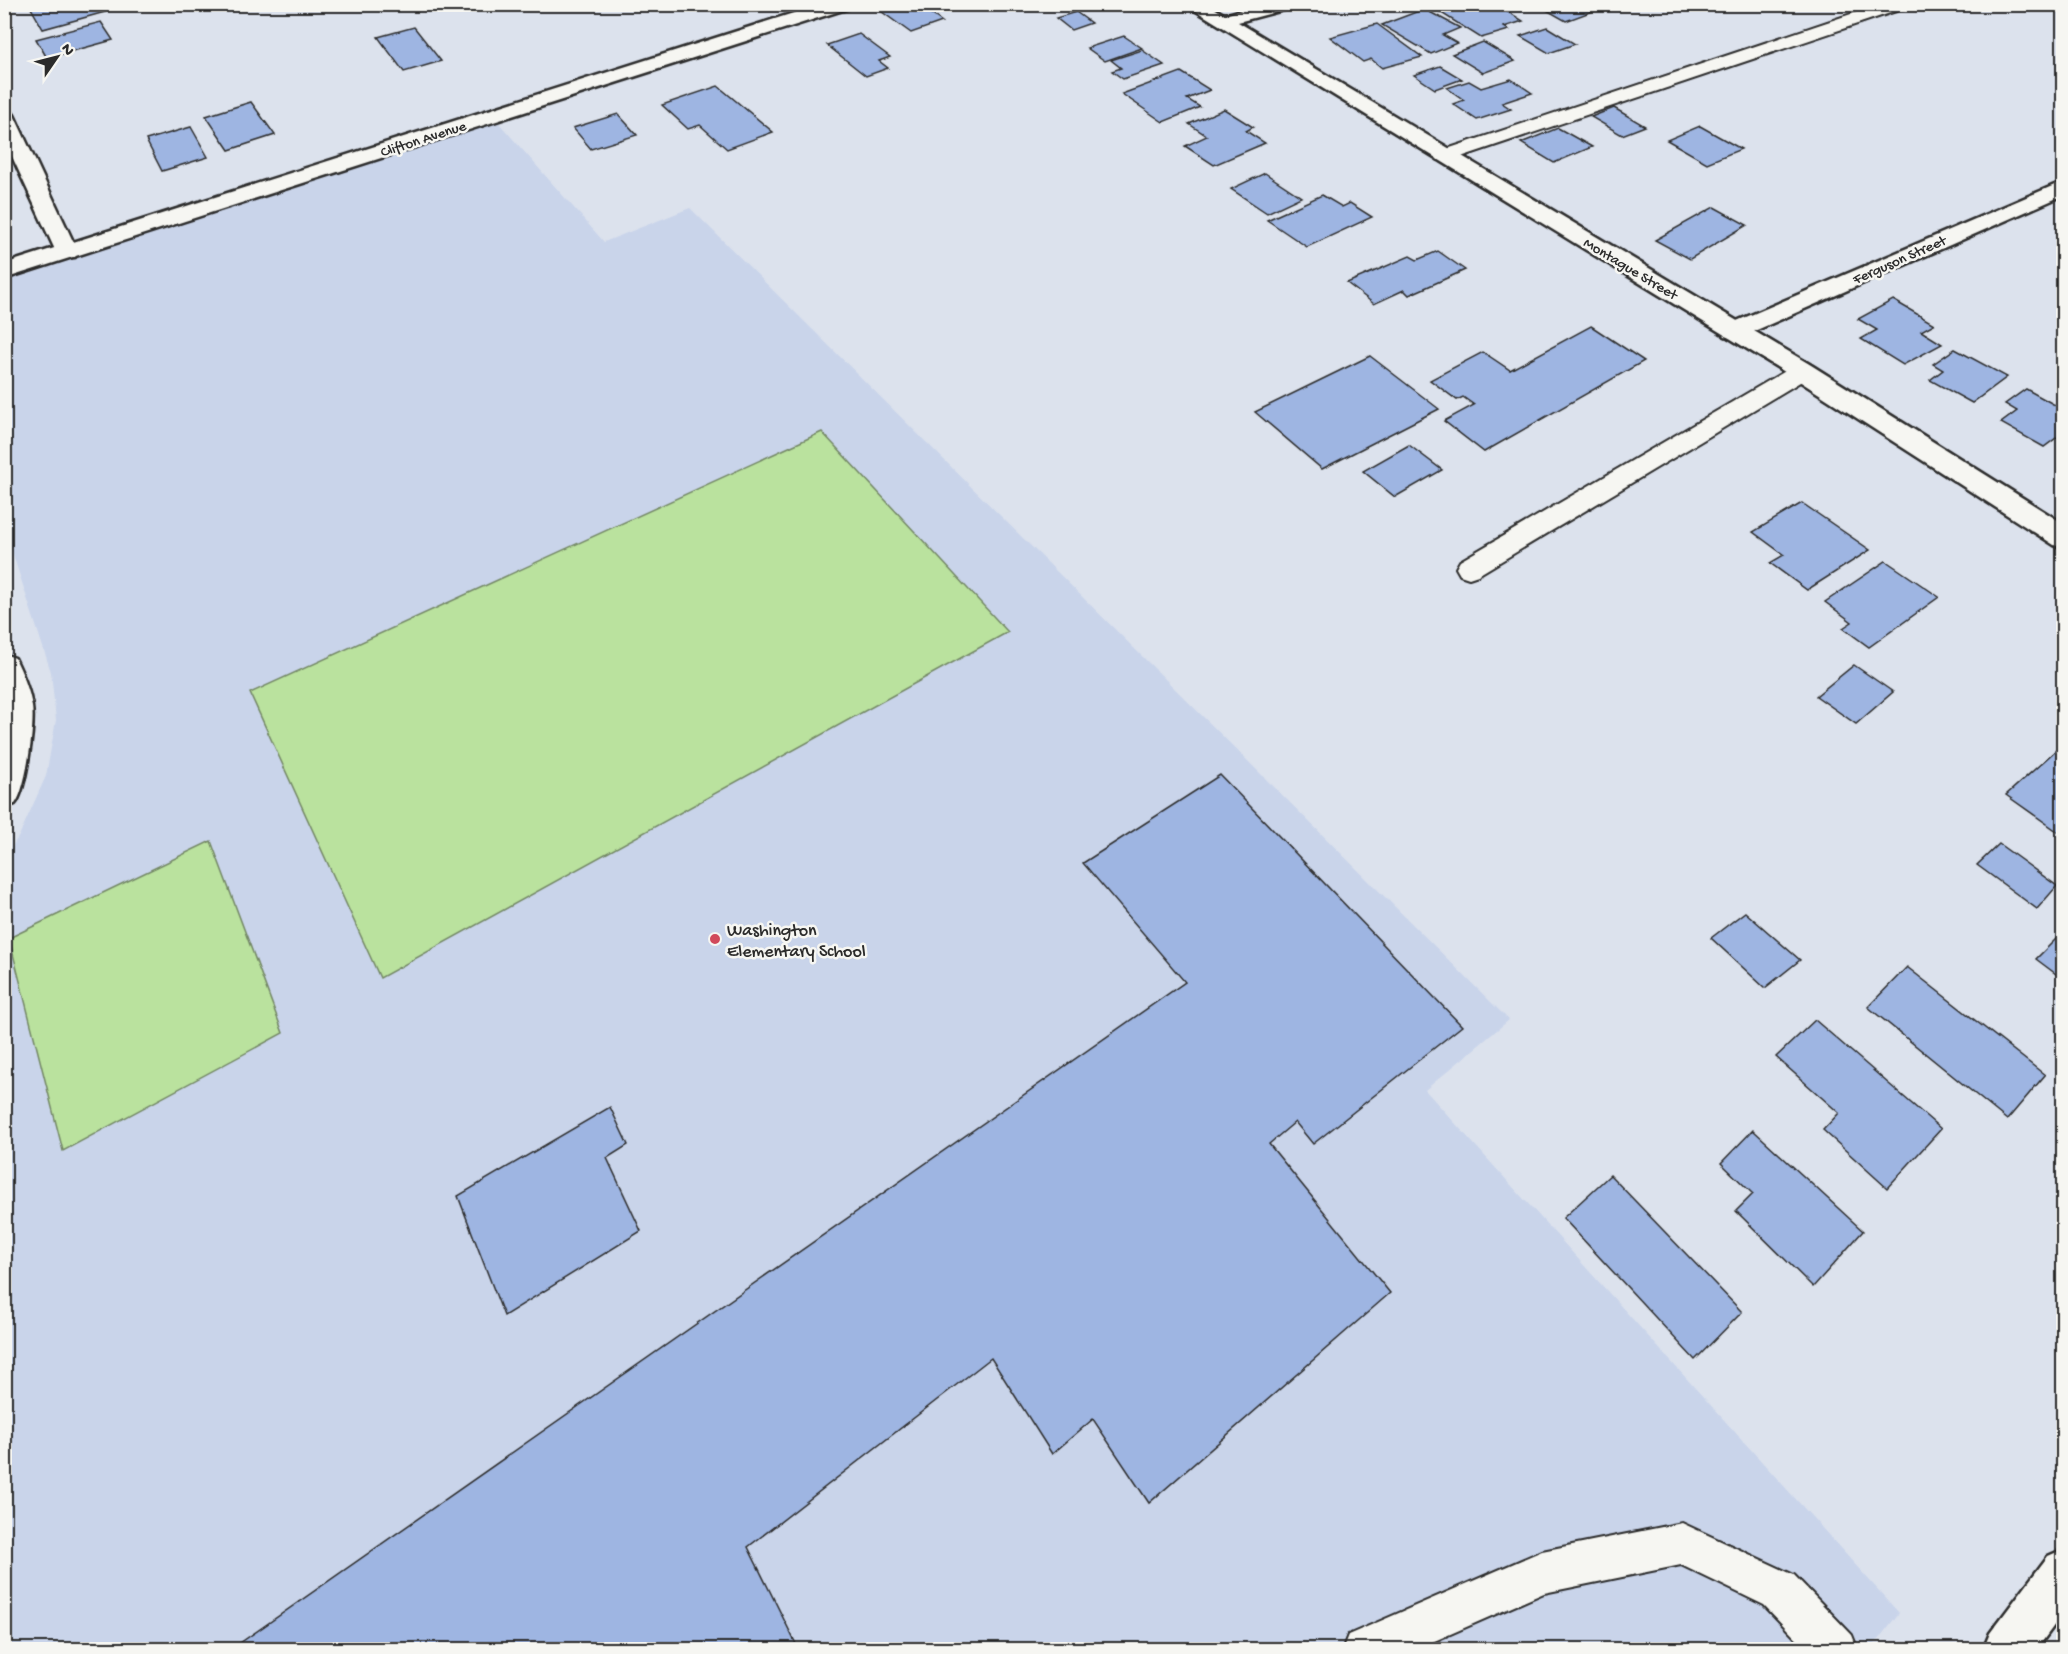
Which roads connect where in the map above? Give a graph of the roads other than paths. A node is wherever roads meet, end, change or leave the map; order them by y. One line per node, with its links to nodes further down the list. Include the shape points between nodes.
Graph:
1 (842, 4): 9 (street, Clifton Avenue)
2 (1194, 4): 5 (street, Montague Street)
3 (1284, 4): 5 (street)
4 (1899, 4): 7 (lane)
5 (1222, 21): 7 (street, Montague Street)
6 (4, 115): 9 (street)
7 (1445, 156): 11 (street, Montague Street)
8 (2064, 187): 11 (street, Ferguson Street)
9 (67, 252): 10 (street, Clifton Avenue)
10 (4, 272)
11 (1734, 331): 12 (street, Montague Street)
12 (1802, 371): 13 (street, Montague Street); 14 (lane)
13 (2064, 538)
14 (1469, 568)
15 (4, 666): 16 (street, via 17,708 8,789)
16 (4, 794)
17 (2064, 1572): 20 (street)
18 (1363, 1650): 19 (lane, via 1542,1572 1682,1544 1779,1590)
19 (1837, 1650)
20 (2007, 1650)

